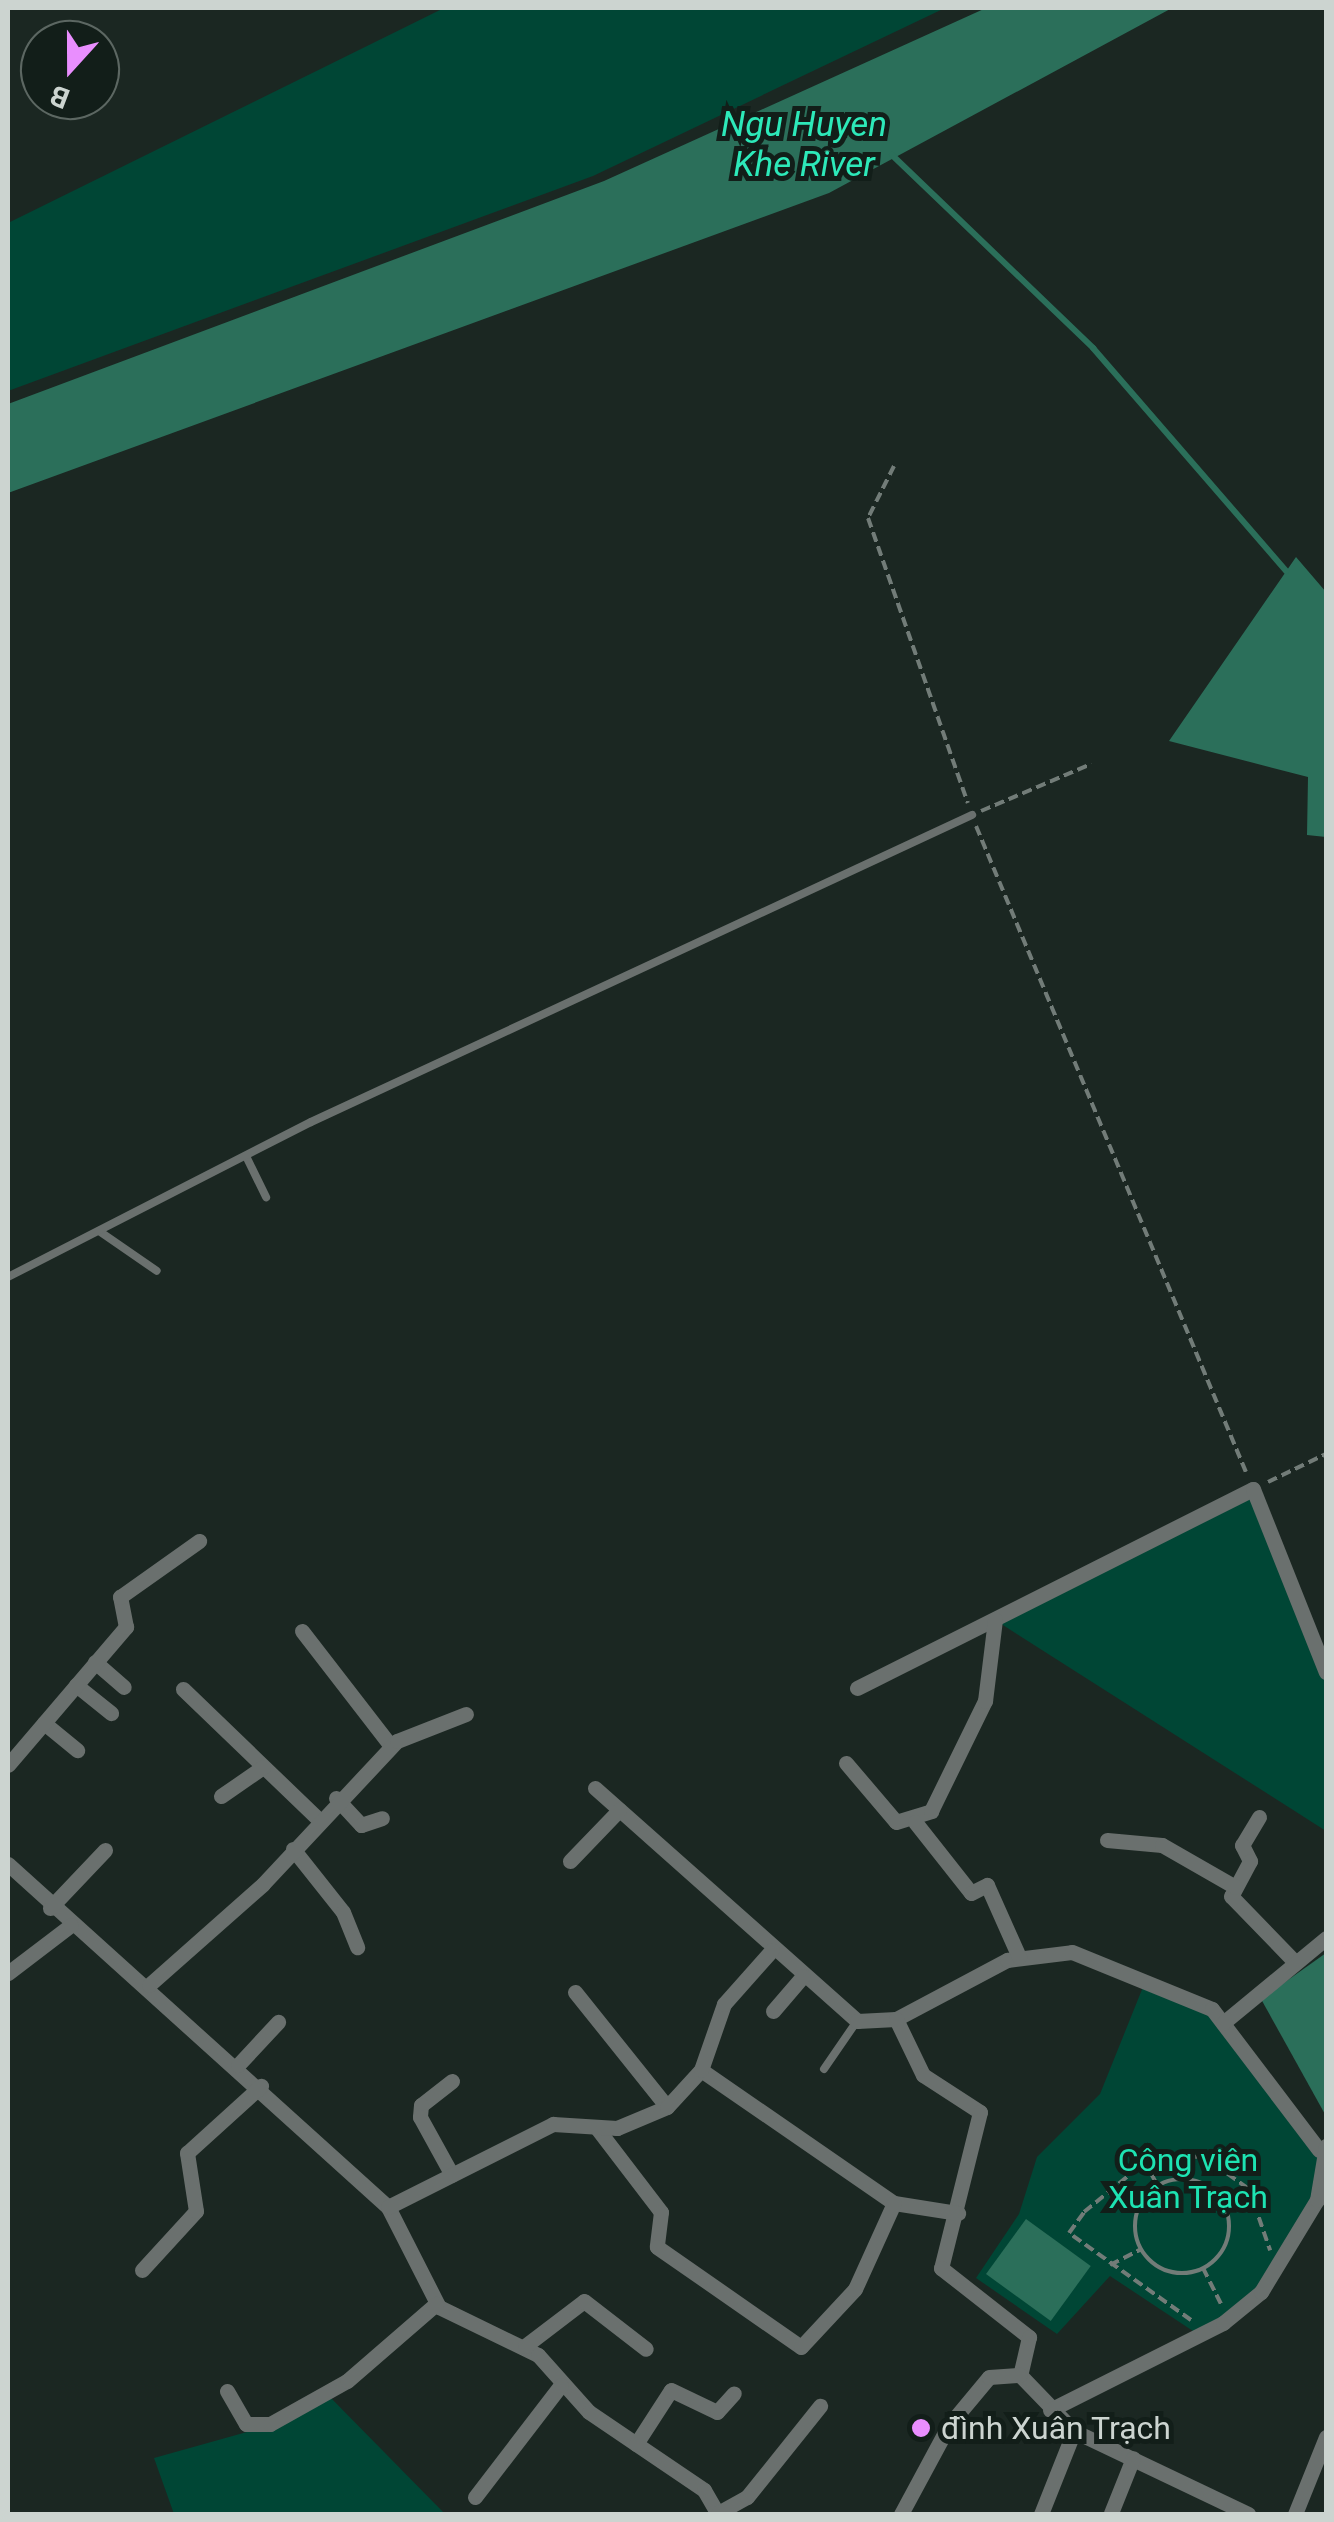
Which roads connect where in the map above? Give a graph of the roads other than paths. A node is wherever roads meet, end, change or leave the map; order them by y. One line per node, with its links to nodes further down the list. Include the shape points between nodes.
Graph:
1 (972, 815): 2 (lane)
2 (246, 1156): 3 (lane); 4 (lane)
3 (266, 1198)
4 (100, 1231): 5 (lane); 6 (lane)
5 (157, 1271)
6 (8, 1277)
7 (199, 1541): 10 (street, via 120,1597 129,1622)
8 (995, 1620): 11 (street, via 1254,1489); 15 (street); 31 (street, via 969,1746 948,1789)
9 (302, 1632): 19 (street)
10 (95, 1662): 12 (street); 13 (street)
11 (1326, 1672)
12 (76, 1684): 16 (street); 18 (street)
13 (124, 1687)
14 (183, 1688): 23 (street)
15 (857, 1688)
16 (111, 1713)
17 (466, 1714): 19 (street)
18 (44, 1723): 20 (street); 22 (street)
19 (391, 1746): 26 (street)
20 (76, 1750)
21 (846, 1763): 31 (street, via 888,1817)
22 (8, 1765)
23 (263, 1768): 25 (street); 30 (street)
24 (595, 1788): 27 (street)
25 (222, 1796)
26 (336, 1798): 29 (street, via 361,1825); 30 (street)
27 (619, 1810): 35 (street); 42 (street)
28 (1260, 1817): 37 (street, via 1242,1844 1250,1861)
29 (382, 1818)
30 (318, 1819): 33 (street)
31 (915, 1822): 43 (street, via 971,1893 987,1886)
32 (1107, 1840): 37 (street, via 1162,1845)
33 (293, 1849): 41 (street, via 344,1912); 47 (street)
34 (105, 1850): 38 (street)
35 (570, 1861)
36 (8, 1864): 38 (street)
37 (1235, 1887): 44 (street, via 1234,1905)
38 (50, 1908): 39 (street)
39 (72, 1925): 45 (street); 47 (street)
40 (1326, 1938): 44 (street)
41 (356, 1947)
42 (772, 1950): 46 (street); 56 (street, via 724,2004)
43 (1018, 1957): 50 (street); 53 (street, via 1072,1952 1212,2009)
44 (1294, 1960): 53 (street)
45 (8, 1973)
46 (802, 1976): 49 (street); 51 (street)
47 (149, 1985): 54 (street)
48 (575, 1992): 59 (street)
49 (774, 2011)
50 (896, 2019): 51 (street); 66 (street, via 922,2075 980,2112)
51 (857, 2021): 55 (lane)
52 (278, 2022): 54 (street)
53 (1223, 2023): 61 (street)
54 (238, 2065): 58 (street)
55 (824, 2069)
56 (701, 2070): 59 (street); 63 (street)
57 (452, 2081): 62 (street, via 421,2104 420,2117)
58 (261, 2086): 65 (street); 67 (street, via 187,2154 199,2198 193,2219)
59 (668, 2107): 60 (street)
60 (596, 2127): 62 (street, via 553,2124); 63 (street, via 661,2212 656,2247 800,2348 856,2289)
61 (1323, 2148): 64 (street)
62 (452, 2175): 65 (street)
63 (894, 2203): 66 (street)
64 (1322, 2206): 76 (street, via 1288,2258 1228,2319)
65 (388, 2207): 68 (street)
66 (958, 2213): 71 (street, via 941,2268 1029,2337)
67 (142, 2270)
68 (436, 2304): 69 (street); 73 (street, via 347,2381 270,2424 246,2424)
69 (525, 2346): 70 (street, via 584,2301); 72 (street)
70 (646, 2350)
71 (1020, 2375): 76 (street); 84 (street, via 989,2377)
72 (562, 2386): 79 (street); 81 (street)
73 (227, 2391)
74 (734, 2393): 79 (street, via 718,2412 672,2390)
75 (820, 2406): 83 (street, via 747,2497)
76 (1050, 2410): 77 (street)
77 (1074, 2431): 80 (street); 85 (street)
78 (1326, 2437): 87 (street)
79 (636, 2444): 83 (street, via 704,2490)
80 (1133, 2458): 82 (street); 86 (street)
81 (475, 2497)
82 (1111, 2513)
83 (718, 2514)
84 (901, 2514)
85 (1040, 2514)
86 (1248, 2514)
87 (1295, 2514)

